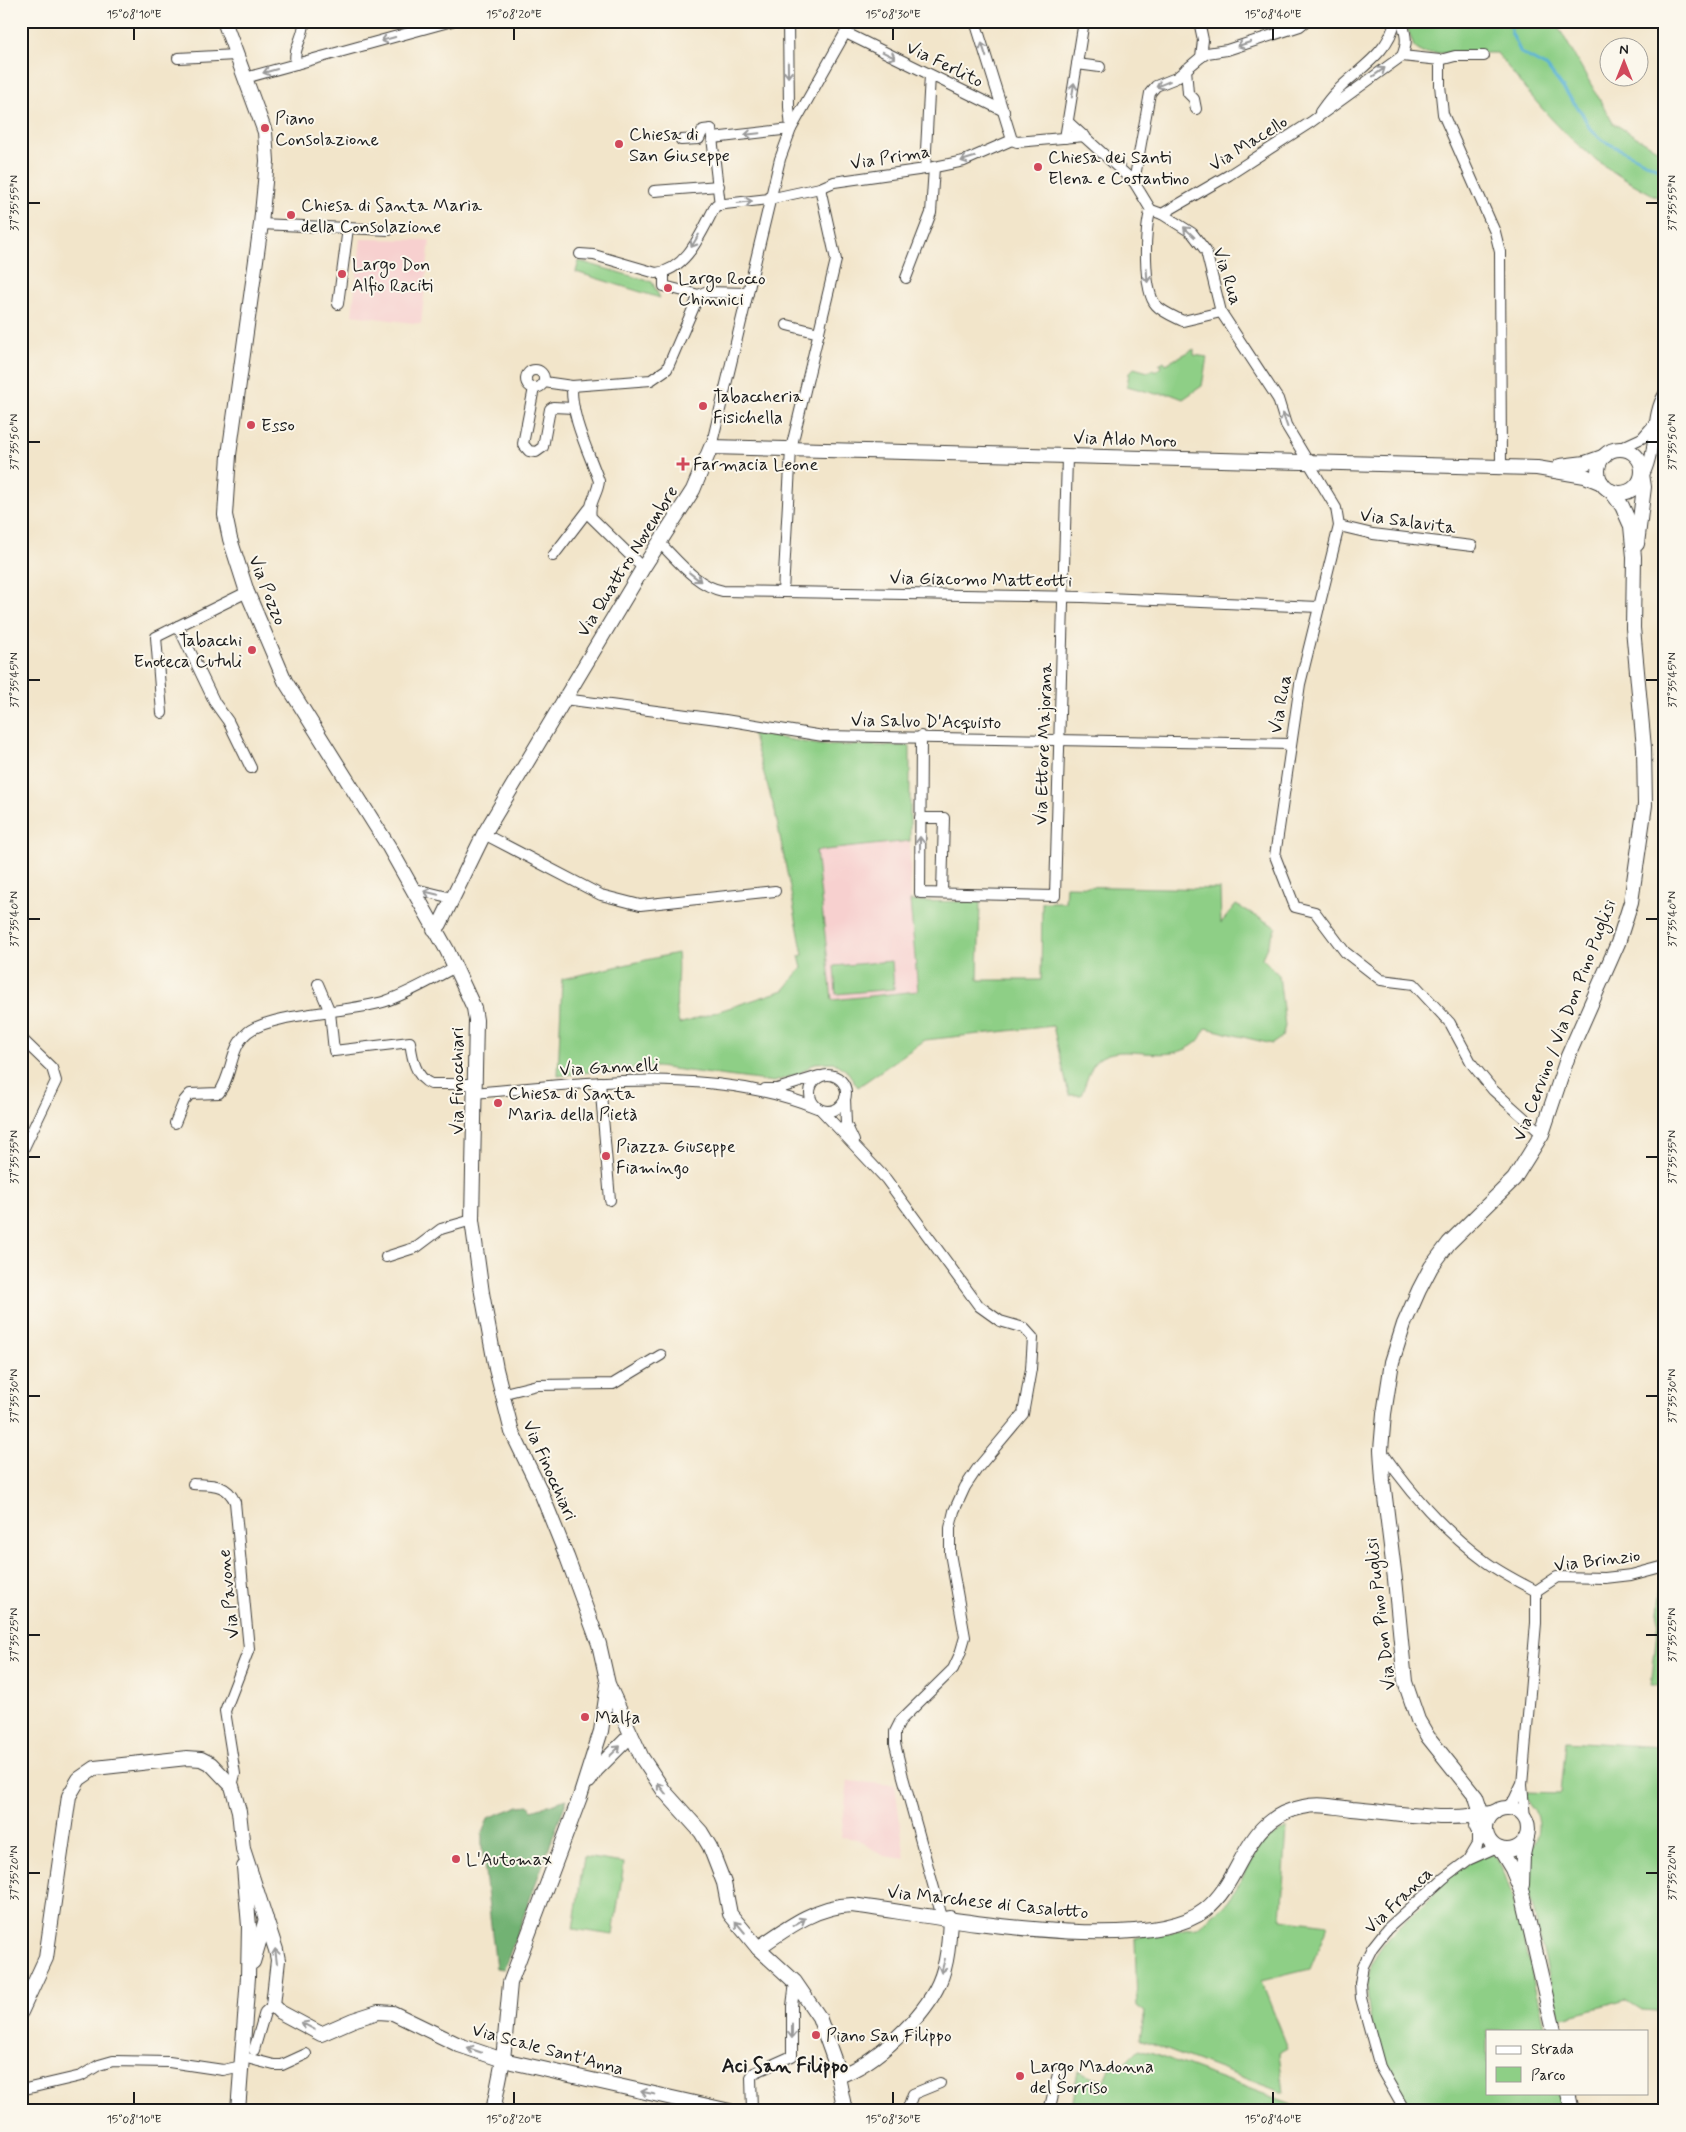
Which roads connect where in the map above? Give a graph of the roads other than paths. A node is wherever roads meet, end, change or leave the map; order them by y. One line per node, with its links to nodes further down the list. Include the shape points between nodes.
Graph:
1 (224, 21): 15 (street, Via Pozzo)
2 (304, 21): 22 (street, via 305,30 294,57)
3 (452, 21): 22 (street, one-way to 22)
4 (788, 21): 34 (street, one-way to 34)
5 (852, 21): 12 (street, Via Quattro Novembre)
6 (974, 21): 31 (street, one-way to 6)
7 (1084, 21): 23 (street)
8 (1199, 21): 18 (street, via 1203,40)
9 (1306, 21): 18 (street, one-way to 18, via 1300,26)
10 (1395, 21): 13 (street)
11 (1402, 21): 14 (street)
12 (846, 33): 26 (street, Via Ferlito, one-way to 26); 34 (street, Via Quattro Novembre)
13 (1388, 42): 14 (street); 28 (street)
14 (1407, 46): 16 (street); 20 (street)
15 (236, 55): 19 (street); 27 (street, Via Pozzo)
16 (1402, 56): 20 (street); 29 (street, Via Macello, one-way to 16)
17 (1484, 56): 21 (street, via 1455,56)
18 (1201, 57): 25 (street)
19 (178, 58)
20 (1425, 58): 21 (street)
21 (1440, 60): 72 (street, via 1443,114 1495,232 1500,252)
22 (296, 64): 27 (street, one-way to 27)
23 (1077, 64): 24 (street); 32 (street, one-way to 23)
24 (1100, 67)
25 (1186, 69): 30 (street, via 1188,93 1194,99); 41 (street, one-way to 41, via 1150,93)
26 (930, 75): 31 (street, Via Ferlito); 40 (street)
27 (245, 78): 49 (street, Via Pozzo, via 265,132 267,161)
28 (1352, 78): 29 (street); 33 (street, via 1335,92)
29 (1360, 87): 33 (street, Via Macello)
30 (1196, 109)
31 (1004, 112): 39 (street)
32 (1068, 122): 35 (street); 37 (street)
33 (1312, 122): 48 (street, Via Macello)
34 (791, 130): 36 (street, one-way to 36); 45 (street, Via Quattro Novembre)
35 (1085, 136): 37 (street); 41 (street)
36 (713, 138): 38 (street, via 711,129 704,130 699,139); 42 (street)
37 (1065, 138): 39 (street)
38 (681, 140)
39 (1012, 140): 40 (street, Via Prima, one-way to 40, via 980,155)
40 (929, 168): 43 (street, Via Prima, via 834,182); 54 (street, via 931,213)
41 (1134, 182): 47 (street)
42 (719, 186): 44 (street); 46 (street)
43 (820, 188): 45 (street, Via Prima); 60 (street, via 836,260)
44 (654, 191)
45 (770, 198): 46 (street, Via Prima, one-way to 45); 55 (street, Via Quattro Novembre)
46 (720, 205): 53 (street, one-way to 53, via 716,205 681,263)
47 (1151, 210): 48 (street); 58 (street, one-way to 58, via 1147,220 1147,269 1148,289 1155,305 1183,322)
48 (1162, 214): 58 (street, Via Rua, one-way to 48, via 1206,251 1192,233)
49 (261, 224): 50 (street); 83 (street, Via Pozzo, via 234,413 225,514)
50 (348, 228): 51 (street); 57 (street)
51 (389, 230)
52 (580, 254): 53 (street, via 656,273)
53 (664, 272): 56 (street, via 664,286)
54 (906, 278)
55 (748, 293): 56 (street, via 705,292); 67 (street, Via Quattro Novembre)
56 (699, 295): 62 (street, via 667,369 659,377)
57 (338, 304)
58 (1221, 312): 71 (street, Via Rua, one-way to 58, via 1286,425 1278,399)
59 (787, 325): 60 (street)
60 (818, 333): 68 (street)
61 (544, 382): 62 (street); 63 (street); 63 (street, via 544,377 537,370 528,373 526,382)
62 (572, 386): 65 (street)
63 (534, 388): 65 (street, via 523,444 528,451 536,452 543,446 550,409)
64 (1665, 392): 66 (street, via 1656,408)
65 (574, 408): 76 (street, via 598,480 598,489)
66 (1656, 422): 69 (street, via 1642,438); 74 (street, via 1648,466)
67 (711, 447): 68 (street, Via Aldo Moro); 78 (street, Via Quattro Novembre, via 693,490)
68 (792, 449): 70 (street, Via Aldo Moro); 84 (street)
69 (1611, 453): 73 (street, via 1573,465); 74 (street, via 1626,450 1635,455); 75 (street, via 1599,469)
70 (1067, 457): 71 (street, Via Aldo Moro); 85 (street, Via Ettore Majorana)
71 (1308, 463): 72 (street, Via Aldo Moro); 77 (street, Via Rua, via 1336,508)
72 (1501, 467): 73 (street, Via Aldo Moro)
73 (1537, 468): 75 (street, via 1579,474)
74 (1642, 476): 75 (street, via 1628,492); 81 (street, via 1640,533)
75 (1607, 487): 81 (street, via 1628,518)
76 (589, 509): 80 (street); 82 (street, via 591,517)
77 (1338, 526): 79 (street, Via Salavita, via 1373,534); 86 (street, Via Rua)
78 (660, 543): 82 (street, Via Quattro Novembre); 84 (street, Via Giacomo Matteotti, one-way to 84, via 686,570 714,589)
79 (1472, 546)
80 (553, 556)
81 (1634, 557): 112 (street, Via Cervino / Via Don Pino Puglisi, via 1633,628 1645,786 1638,860 1618,942 1568,1056)
82 (643, 568): 88 (street, Via Quattro Novembre)
83 (247, 592): 87 (street); 96 (street, Via Pozzo, via 285,681 389,847)
84 (783, 592): 85 (street, Via Giacomo Matteotti)
85 (1063, 596): 86 (street, Via Giacomo Matteotti); 91 (street, Via Ettore Majorana)
86 (1319, 607): 92 (street, Via Rua, via 1300,684)
87 (178, 626): 89 (street, via 156,637); 93 (street, via 215,704 228,721)
88 (564, 699): 90 (street, Via Salvo D'Acquisto, via 823,736); 95 (street, Via Quattro Novembre)
89 (162, 713)
90 (921, 736): 91 (street, Via Salvo D'Acquisto); 94 (street)
91 (1059, 739): 92 (street, Via Salvo D'Acquisto); 98 (street, Via Ettore Majorana, via 1055,896)
92 (1290, 744): 112 (street, Via Rua, via 1275,856 1295,907 1315,912 1345,952 1381,980 1414,984 1450,1023 1472,1064 1493,1090)
93 (251, 768)
94 (920, 818): 98 (street, Via Ettore Majorana, one-way to 94, via 920,893); 98 (street, via 944,818)
95 (484, 834): 97 (street, via 601,895 640,905); 99 (street, Via Quattro Novembre)
96 (411, 888): 99 (street, one-way to 96); 100 (street, Via Pozzo)
97 (775, 891)
98 (942, 893)
99 (452, 898): 100 (street, Via Quattro Novembre, via 440,924)
100 (434, 929): 101 (street, Via Finocchiari)
101 (455, 967): 103 (street, via 386,1001); 107 (street, Via Finocchiari, via 474,1008)
102 (318, 984): 103 (street)
103 (330, 1012): 107 (street, Via Gannelli, via 334,1051 410,1042 412,1060 426,1082); 111 (street, via 289,1017 249,1031 236,1049 219,1094 190,1094)
104 (21, 1038): 114 (street, via 52,1068 56,1082)
105 (824, 1075): 108 (street, Via Gannelli, via 777,1089); 109 (street, via 832,1075 843,1083); 110 (street, via 813,1082 810,1089 812,1103)
106 (600, 1082): 107 (street, Via Gannelli); 108 (street, Via Gannelli, via 669,1080); 115 (street)
107 (476, 1088): 116 (street, Via Finocchiari)
108 (744, 1088): 110 (street, Via Gannelli)
109 (846, 1097): 110 (street, via 833,1110); 113 (street, Via Gannelli, via 846,1124)
110 (819, 1109): 113 (street, Via Gannelli)
111 (175, 1123)
112 (1542, 1134): 120 (street, Via Cervino / Via Don Pino Puglisi, via 1514,1179 1449,1243 1419,1290 1392,1362)
113 (862, 1152): 137 (street, Via Gannelli, via 903,1201 979,1306 1000,1321 1024,1328 1032,1338 1031,1369 1023,1414 965,1487 950,1528 954,1579 965,1637 960,1654 953,1669 902,1720 896,1732 895,1744 903,1777)
114 (21, 1154)
115 (610, 1200)
116 (472, 1220): 117 (street, via 441,1229 417,1247); 119 (street, Via Finocchiari, via 482,1293)
117 (386, 1257)
118 (661, 1355): 119 (street, via 613,1384 545,1384)
119 (502, 1394): 124 (street, Via Finocchiari, via 512,1432 568,1557 599,1644)
120 (1381, 1450): 123 (street, via 1430,1514 1486,1562); 127 (street, Via Don Pino Puglisi, via 1405,1682 1418,1720 1428,1737)
121 (193, 1484): 129 (street, Via Pavone, via 225,1488 231,1492 235,1502 250,1648 225,1711 235,1774)
122 (1665, 1566): 123 (street, Via Brinzio, via 1605,1578 1557,1577)
123 (1536, 1591): 128 (street)
124 (608, 1684): 125 (street); 126 (street, Via Finocchiari)
125 (601, 1731): 126 (street); 130 (street)
126 (630, 1731): 130 (street, one-way to 126, via 596,1770); 140 (street, Via Finocchiari, one-way to 126, via 730,1914 718,1866 701,1832 659,1785)
127 (1468, 1784): 132 (street); 132 (street, via 1487,1800)
128 (1522, 1785): 131 (street); 132 (street, via 1514,1800)
129 (232, 1786): 134 (street, via 239,1811); 144 (street, via 211,1764 188,1758 95,1768 74,1785 69,1796 46,1958)
130 (580, 1797): 148 (street, via 510,1984)
131 (1526, 1818): 132 (street, via 1517,1810); 133 (street)
132 (1490, 1828): 133 (street, via 1513,1849); 135 (street); 135 (street); 136 (street); 137 (street, Via Marchese di Casalotto, via 1441,1816 1315,1805 1272,1819 1248,1845 1218,1898 1191,1920 1172,1926 1126,1932 1071,1933)
133 (1527, 1837): 136 (street)
134 (243, 1849): 138 (street); 139 (street)
135 (1468, 1860): 161 (street, Via Franca, via 1388,1929 1372,1948 1363,1966 1361,1998 1380,2067)
136 (1522, 1893): 145 (street)
137 (946, 1918): 140 (street, Via Marchese di Casalotto, one-way to 137, via 817,1911 835,1906 852,1905); 149 (street, one-way to 149, via 949,1946 939,1982 929,2001 873,2060)
138 (266, 1919): 139 (street, via 256,1920); 141 (street); 143 (street, one-way to 138, via 278,1960)
139 (249, 1926): 141 (street)
140 (758, 1948): 142 (street, Via Finocchiari)
141 (248, 1977): 147 (street)
142 (791, 1978): 149 (street, Via Finocchiari, via 820,2017); 157 (street, one-way to 157, via 792,2056 751,2077)
143 (273, 2005): 147 (street, via 265,2012); 148 (street, Via Scale Sant'Anna, one-way to 143, via 459,2045 393,2013 378,2012 321,2034)
144 (21, 2012)
145 (1554, 2030)
146 (306, 2054): 147 (street, via 282,2065)
147 (247, 2058): 152 (street, via 223,2070 169,2062 113,2061 81,2076); 154 (street)
148 (503, 2060): 155 (street); 156 (street, Via Scale Sant'Anna, one-way to 148)
149 (844, 2074): 158 (street, Via Finocchiari)
150 (1058, 2074): 160 (street)
151 (940, 2082): 159 (street, via 913,2094)
152 (21, 2090)
153 (1568, 2094): 162 (street)
154 (238, 2111)
155 (493, 2111)
156 (730, 2111)
157 (752, 2111)
158 (845, 2111)
159 (909, 2111)
160 (1049, 2111)
161 (1405, 2111)
162 (1572, 2111)

